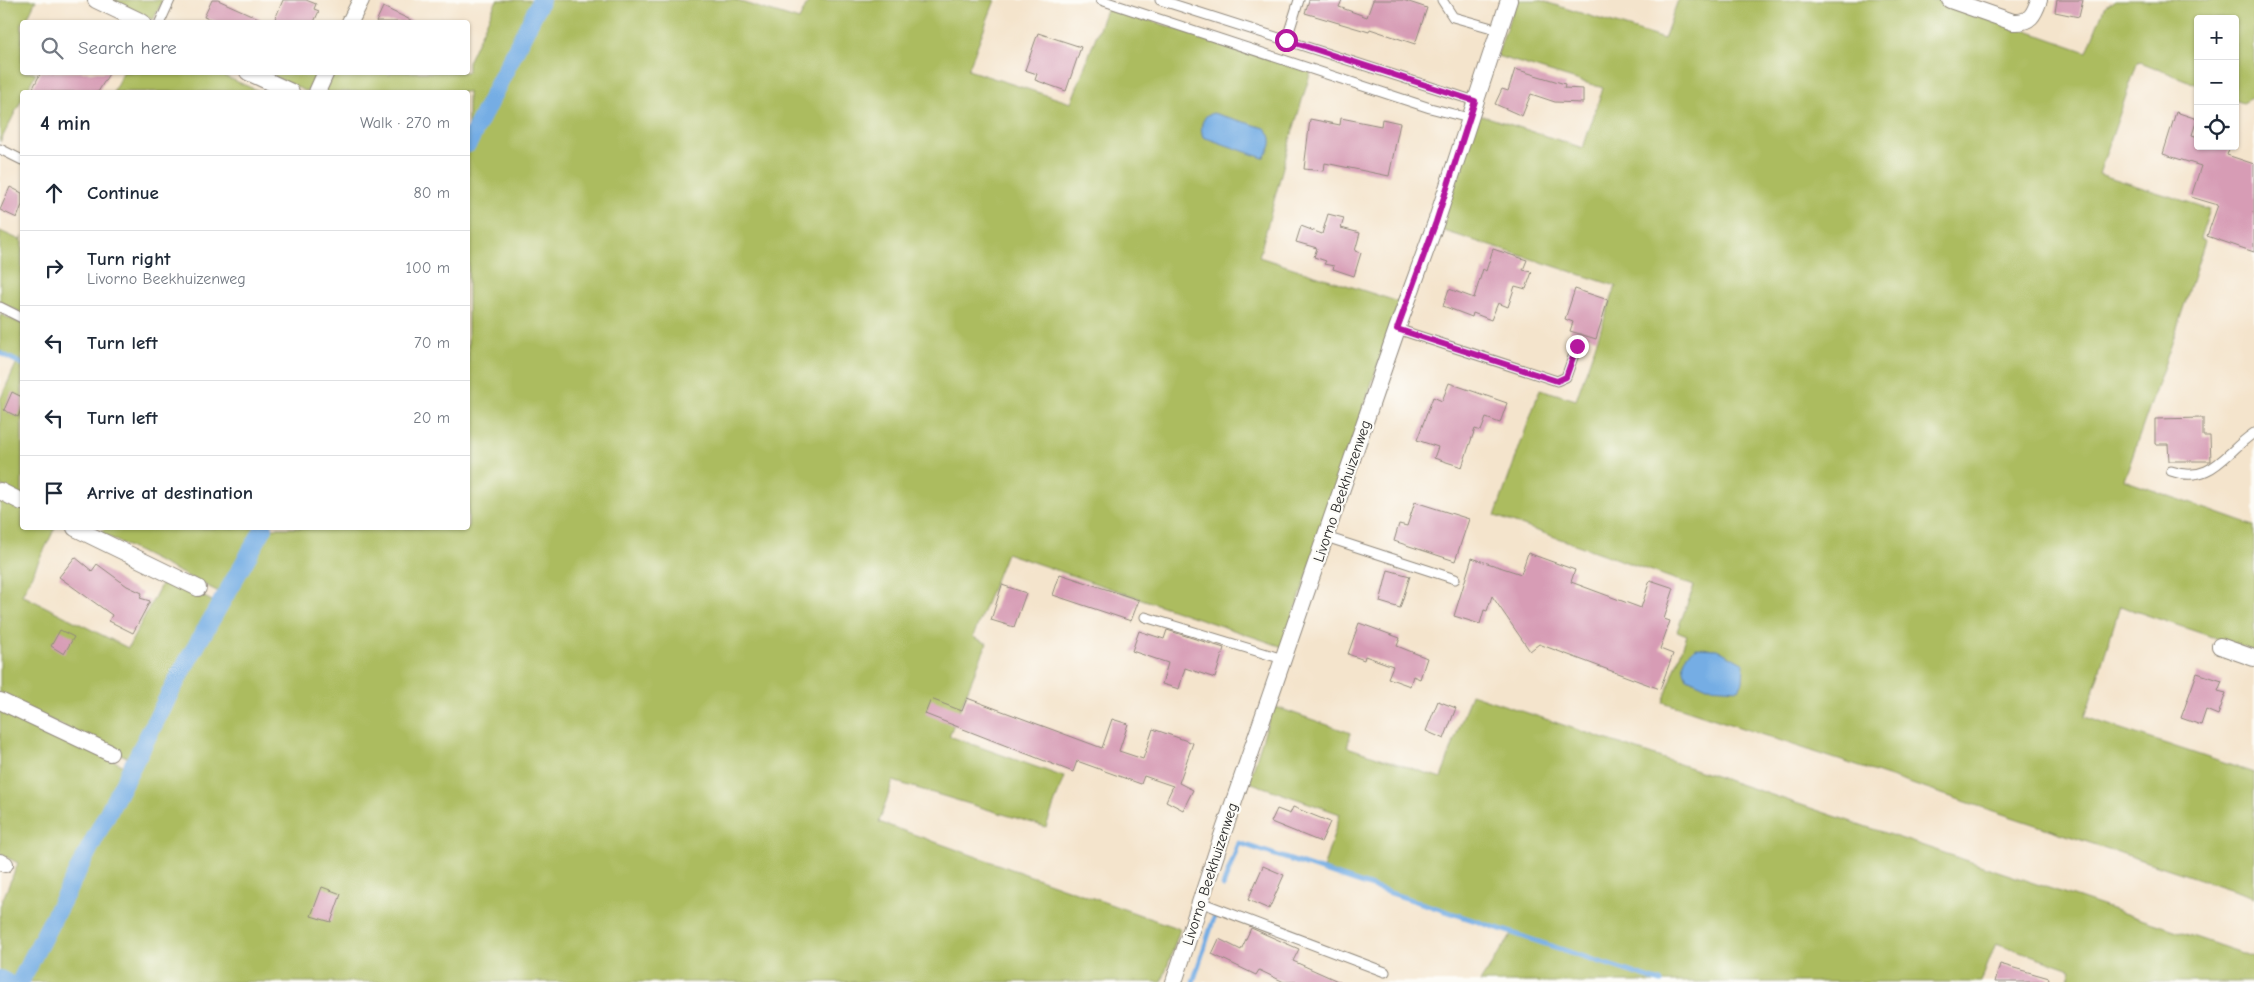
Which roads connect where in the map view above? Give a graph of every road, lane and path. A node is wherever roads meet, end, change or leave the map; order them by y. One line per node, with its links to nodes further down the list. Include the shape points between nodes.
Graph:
1 (96, 0): 11 (street)
2 (170, 0): 12 (lane)
3 (361, 0): 13 (street)
4 (1101, 0): 21 (lane)
5 (1160, 0): 15 (lane)
6 (1299, 0): 15 (lane)
7 (1442, 0): 14 (lane, via 1453,17 1460,21)
8 (1509, 0): 14 (street, Livorno Beekhuizenweg)
9 (1950, 0): 10 (street, via 2022,23 2031,19)
10 (2039, 0)
11 (138, 20)
12 (161, 20)
13 (351, 20)
14 (1499, 30): 20 (street, Livorno Beekhuizenweg)
15 (1286, 40): 20 (lane)
16 (254, 75): 18 (street)
17 (325, 75): 19 (street)
18 (287, 90)
19 (318, 90)
20 (1475, 101): 21 (street, Livorno Beekhuizenweg)
21 (1469, 118): 26 (street, Livorno Beekhuizenweg)
22 (0, 149): 23 (lane)
23 (20, 159)
24 (0, 307): 25 (lane)
25 (20, 317)
26 (1397, 329): 27 (lane, via 1557,381 1566,377); 33 (street, Livorno Beekhuizenweg)
27 (1577, 346)
28 (2254, 432): 29 (lane, via 2209,471 2196,475)
29 (2172, 471)
30 (0, 491): 31 (street)
31 (20, 501)
32 (78, 530): 35 (street)
33 (1326, 537): 34 (lane); 39 (street, Livorno Beekhuizenweg)
34 (1455, 579)
35 (198, 588)
36 (1145, 617): 39 (lane)
37 (2220, 646): 38 (street)
38 (2254, 658)
39 (1283, 659): 42 (street, Livorno Beekhuizenweg)
40 (0, 701): 41 (street)
41 (110, 753)
42 (1200, 902): 43 (lane); 44 (street, Livorno Beekhuizenweg)
43 (1385, 972)
44 (1174, 982)

